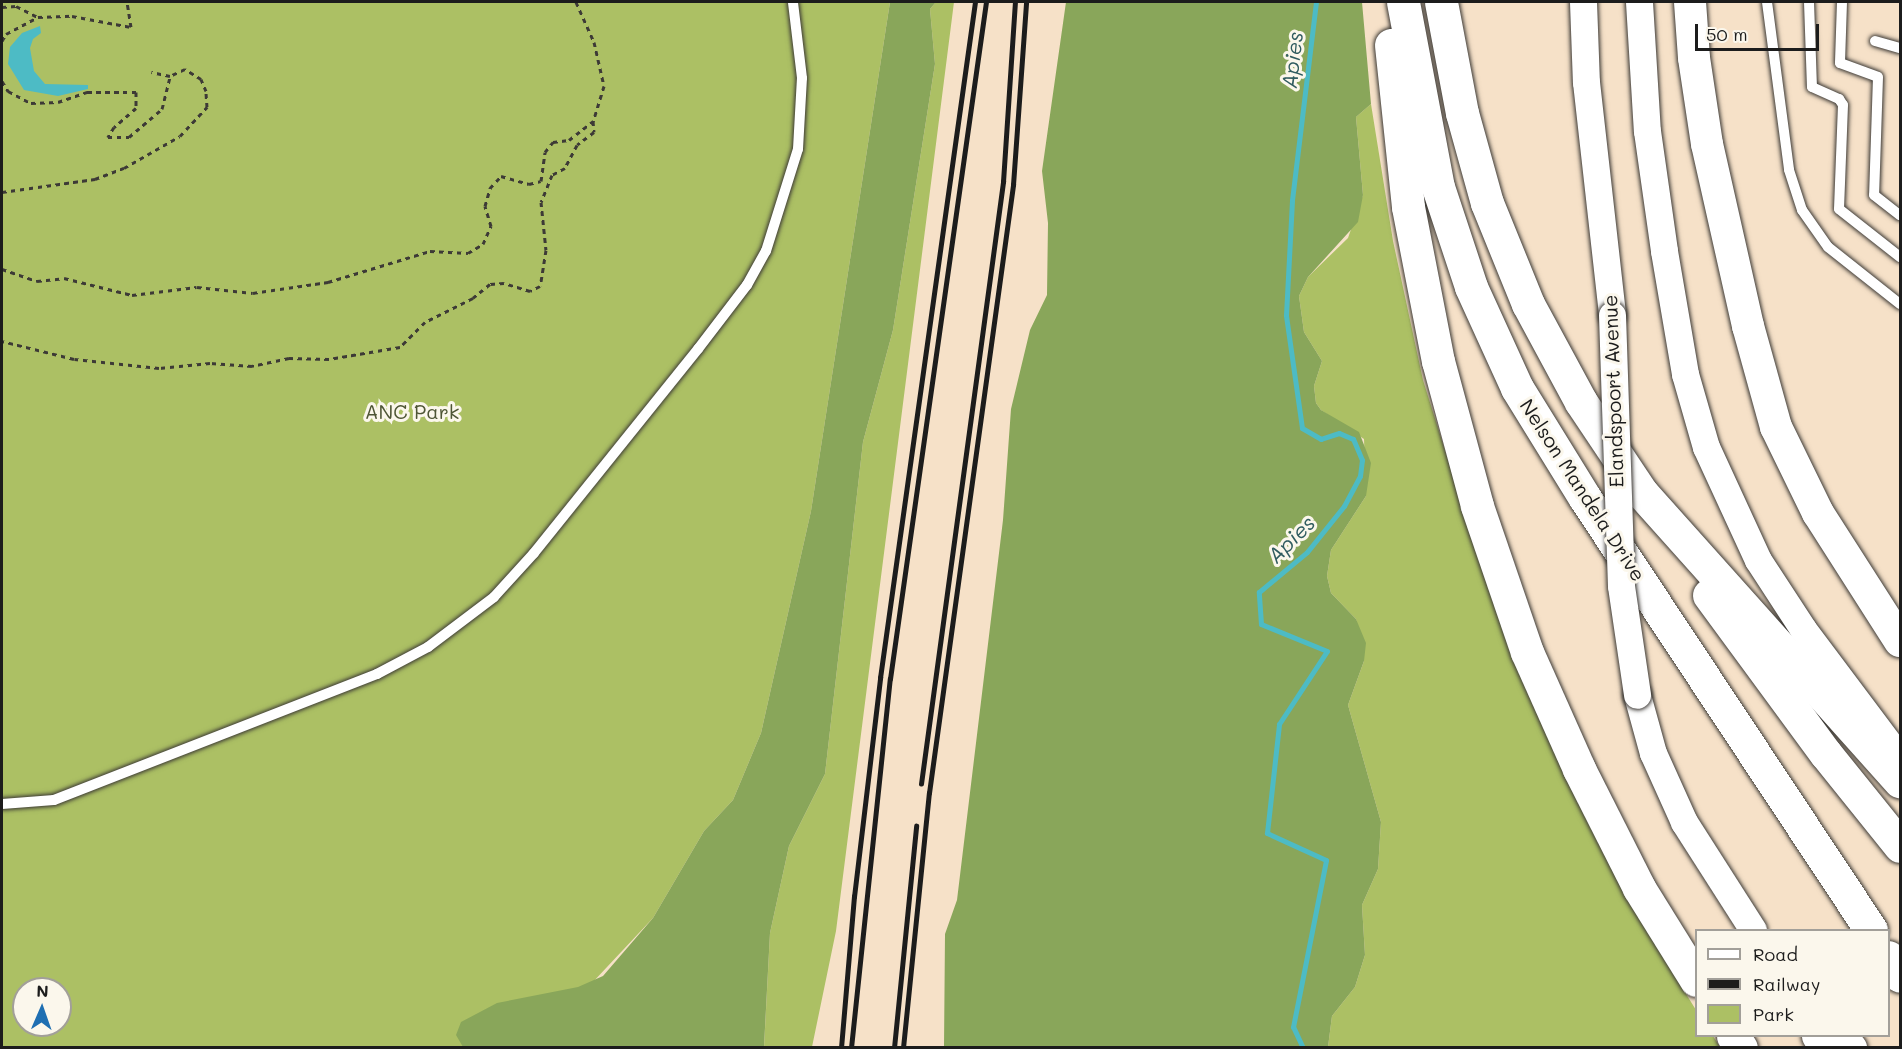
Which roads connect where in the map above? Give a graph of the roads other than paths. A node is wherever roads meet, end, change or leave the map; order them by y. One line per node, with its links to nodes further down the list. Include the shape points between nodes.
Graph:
1 (793, 2): 20 (lane, via 802,78 798,149 766,251 747,285 705,341 494,597 428,647 377,674 54,800)
2 (1388, 2): 26 (highway, via 1408,207 1438,361 1477,506 1527,652 1579,769 1639,888)
3 (1403, 2): 23 (highway, Nelson Mandela Drive, via 1438,187 1471,287 1517,388 1585,498)
4 (1441, 2): 16 (highway, via 1460,103 1487,203 1520,284 1581,402)
5 (1583, 2): 22 (main road, Elandspoort Avenue, bridge, via 1586,82 1612,315 1621,586 1636,695 1653,753 1679,814)
6 (1639, 2): 18 (main road, via 1647,131 1666,262 1685,374 1706,447 1722,489 1758,560 1803,629)
7 (1690, 2): 17 (main road, via 1694,58 1712,165 1748,326 1776,427 1818,513)
8 (1767, 2): 15 (lane, via 1789,170 1802,210 1828,247)
9 (1809, 2): 14 (lane, via 1812,87 1815,92 1839,99 1843,105 1839,209)
10 (1842, 2): 13 (lane, via 1840,63 1878,77 1874,194)
11 (1875, 41): 12 (lane)
12 (1900, 48)
13 (1900, 215)
14 (1900, 257)
15 (1900, 304)
16 (1642, 493): 19 (highway); 21 (highway, via 1719,611)
17 (1900, 641)
18 (1900, 758)
19 (1900, 782)
20 (2, 804)
21 (1900, 846)
22 (1753, 929)
23 (1870, 929)
24 (1890, 960): 25 (highway)
25 (1900, 976)
26 (1695, 978)

